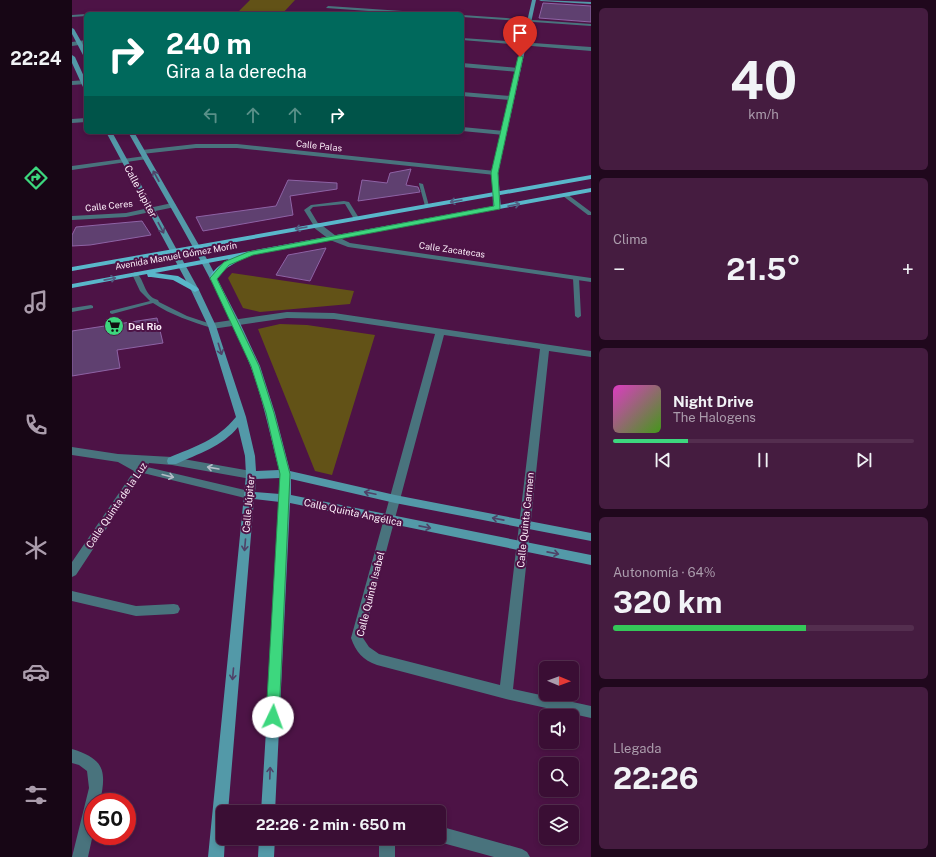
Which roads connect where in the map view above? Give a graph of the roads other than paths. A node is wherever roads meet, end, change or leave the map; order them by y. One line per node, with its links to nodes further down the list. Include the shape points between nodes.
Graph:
1 (534, 0): 9 (street)
2 (541, 0): 3 (street)
3 (591, 3)
4 (328, 7): 5 (street)
5 (402, 12)
6 (84, 15): 7 (street)
7 (72, 16)
8 (464, 16): 9 (street)
9 (530, 21): 10 (street); 16 (street)
10 (591, 25)
11 (72, 29): 14 (street)
12 (464, 39): 16 (street)
13 (84, 42): 14 (street)
14 (79, 43): 15 (street); 18 (street)
15 (72, 44)
16 (523, 44): 17 (street); 21 (street)
17 (591, 49)
18 (84, 52)
19 (72, 57): 22 (street)
20 (464, 65): 21 (street)
21 (518, 70): 26 (street)
22 (84, 82)
23 (72, 83): 24 (street)
24 (84, 84)
25 (464, 94): 26 (street)
26 (511, 98): 30 (street)
27 (84, 120): 28 (street)
28 (72, 121)
29 (464, 129): 30 (street)
30 (504, 133): 36 (street)
31 (110, 134): 34 (street, Calle Júpiter)
32 (132, 134): 33 (street, Calle Júpiter)
33 (144, 155): 34 (street, Calle Palas); 36 (street, Calle Palas, via 196,146 237,146); 42 (street, Calle Júpiter, one-way to 33)
34 (125, 161): 35 (street, Calle Palas); 45 (street, Calle Júpiter)
35 (72, 168)
36 (494, 173): 40 (street)
37 (591, 177): 40 (main road, Avenida Manuel Gómez Morín)
38 (422, 184): 43 (lane)
39 (591, 190): 41 (main road, Avenida Manuel Gómez Morín)
40 (495, 194): 43 (main road, Avenida Manuel Gómez Morín, one-way to 43); 44 (street)
41 (565, 195): 44 (main road, Avenida Manuel Gómez Morín, one-way to 41); 46 (lane)
42 (172, 205): 45 (street, Calle Ceres); 51 (street, Calle Júpiter)
43 (427, 206): 48 (main road, Avenida Manuel Gómez Morín)
44 (497, 208): 50 (main road, Avenida Manuel Gómez Morín)
45 (151, 210): 47 (street, Calle Ceres, via 108,217); 52 (street, Calle Júpiter, one-way to 52)
46 (590, 214)
47 (72, 218)
48 (356, 218): 49 (main road, Avenida Manuel Gómez Morín); 49 (lane, via 344,202 311,206 307,210)
49 (316, 225): 50 (street, Calle Zacatecas); 51 (main road, Avenida Manuel Gómez Morín, one-way to 51)
50 (332, 238): 53 (main road, Avenida Manuel Gómez Morín); 59 (street, Calle Zacatecas, via 356,246)
51 (195, 247): 52 (main road, Avenida Manuel Gómez Morín); 54 (street, Calle Júpiter)
52 (173, 251): 55 (street, Calle Júpiter); 56 (main road, Avenida Manuel Gómez Morín)
53 (251, 253): 54 (main road, Avenida Manuel Gómez Morín); 58 (main road, via 227,263)
54 (204, 261): 55 (main road, Avenida Manuel Gómez Morín); 58 (street, Calle Júpiter)
55 (181, 266): 57 (main road, Avenida Manuel Gómez Morín); 62 (street, Calle Júpiter)
56 (72, 269)
57 (135, 274): 61 (main road, Avenida Manuel Gómez Morín, one-way to 57); 62 (main road, via 175,278); 63 (lane, via 142,290)
58 (213, 278): 68 (street, Calle Júpiter)
59 (576, 278): 60 (street, Calle Zacatecas); 67 (lane)
60 (591, 280)
61 (72, 286)
62 (195, 290): 69 (street, Calle Júpiter)
63 (156, 301): 66 (lane); 69 (lane, via 171,311)
64 (91, 307): 65 (lane)
65 (72, 310)
66 (112, 312)
67 (578, 316)
68 (236, 323): 69 (street); 70 (street, via 287,314 366,320); 79 (street, Calle Júpiter, via 255,366)
69 (212, 326): 73 (street, Calle Júpiter, one-way to 73)
70 (440, 332): 71 (street); 83 (street, Calle Quinta Isabel)
71 (545, 347): 72 (street); 85 (street, Calle Quinta Carmen)
72 (591, 354)
73 (241, 417): 77 (street, via 230,432 218,441); 80 (street, Calle Júpiter, via 250,456)
74 (72, 452): 75 (street, Calle Quinta Angélica)
75 (118, 458): 76 (street, Calle Quinta Angélica); 78 (street, Calle Quinta Angélica)
76 (147, 459): 77 (street, Calle Quinta Angélica); 78 (street, Calle Quinta de la Luz)
77 (172, 461): 80 (street, Calle Quinta Angélica, one-way to 77)
78 (140, 469): 81 (street, Calle Quinta Angélica, one-way to 81); 89 (street, Calle Quinta de la Luz)
79 (285, 474): 80 (street, Calle Quinta Angélica); 82 (street, Calle Júpiter); 83 (street, Calle Quinta Angélica, one-way to 79)
80 (251, 475): 81 (street, Calle Júpiter)
81 (249, 495): 82 (street, Calle Quinta Angélica); 100 (street, Calle Júpiter, one-way to 100)
82 (285, 498): 84 (street, Calle Quinta Angélica); 95 (street, Calle Júpiter, one-way to 82)
83 (395, 499): 84 (street, Calle Quinta Isabel); 85 (street, Calle Quinta Angélica, one-way to 83)
84 (389, 520): 87 (street, Calle Quinta Angélica, one-way to 87); 92 (street, Calle Quinta Isabel, via 357,638 364,652 377,659)
85 (525, 524): 86 (street, Calle Quinta Angélica); 87 (street, Calle Quinta Carmen)
86 (591, 537)
87 (522, 547): 88 (street, Calle Quinta Angélica, one-way to 88); 92 (street, Calle Quinta Carmen)
88 (591, 560)
89 (72, 572)
90 (72, 596): 91 (street, via 136,611)
91 (174, 609)
92 (506, 693): 93 (street, Calle Quinta Isabel)
93 (591, 712)
94 (72, 756): 99 (street, via 90,762 97,776)
95 (268, 805)
96 (446, 836): 103 (street)
97 (267, 845): 101 (street)
98 (387, 845): 102 (street)
99 (80, 857)
100 (216, 857)
101 (266, 857)
102 (387, 857)
103 (522, 857)

